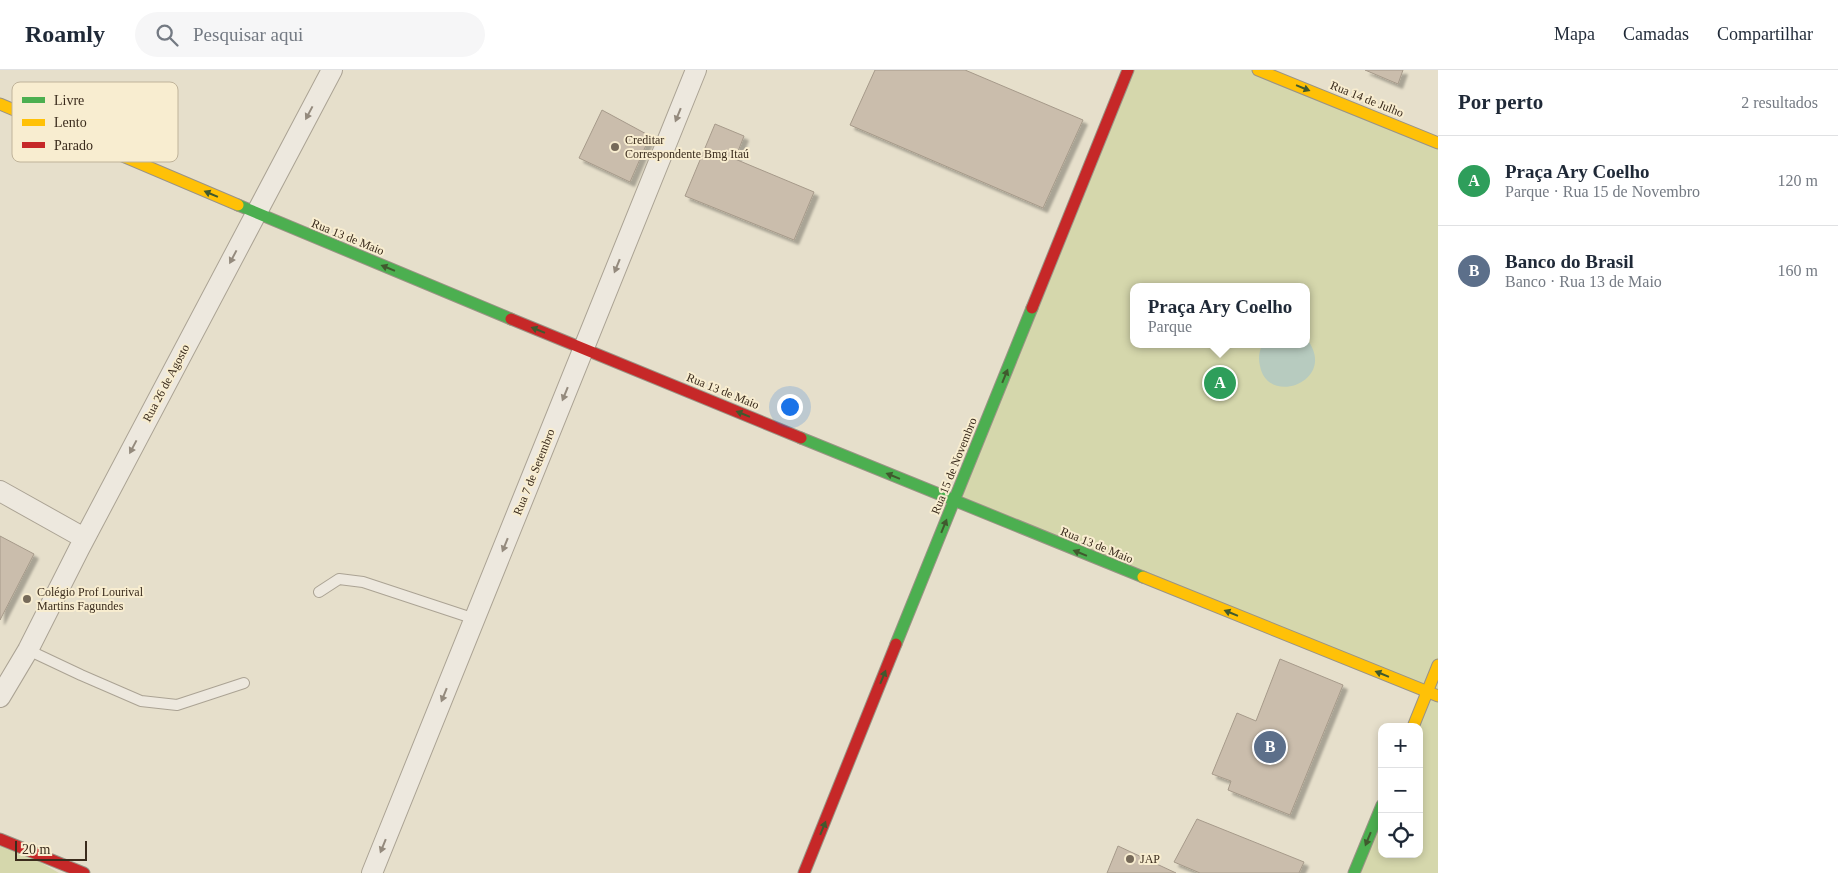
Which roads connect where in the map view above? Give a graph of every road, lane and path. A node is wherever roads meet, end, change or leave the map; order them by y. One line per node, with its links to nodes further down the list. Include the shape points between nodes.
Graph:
1 (332, 70): 9 (street, Rua 26 de Agosto, one-way to 9)
2 (696, 70): 10 (street, Rua 7 de Setembro, one-way to 10)
3 (1128, 70): 12 (street, Rua 15 de Novembro, one-way to 3)
4 (1258, 70): 7 (street, Rua 14 de Julho, one-way to 7)
5 (0, 104): 6 (street, Rua 13 de Maio, one-way to 5)
6 (12, 109)
7 (1438, 143)
8 (135, 162): 9 (street, Rua 13 de Maio, one-way to 8)
9 (256, 214): 10 (street, Rua 13 de Maio, one-way to 9); 13 (street, Rua 26 de Agosto, one-way to 13)
10 (584, 349): 12 (street, Rua 13 de Maio, one-way to 10); 15 (street, Rua 7 de Setembro, one-way to 15)
11 (0, 491): 13 (street)
12 (954, 502): 19 (street, Rua 13 de Maio, one-way to 12); 27 (street, Rua 15 de Novembro, one-way to 12)
13 (84, 538): 16 (street, Rua 26 de Agosto)
14 (319, 592): 15 (lane, via 339,578 363,582)
15 (475, 619): 26 (street, Rua 7 de Setembro, one-way to 26)
16 (28, 650): 18 (lane, via 141,701 176,705); 20 (street, Rua 26 de Agosto)
17 (1438, 666): 19 (street)
18 (244, 683)
19 (1433, 694): 21 (street)
20 (0, 697)
21 (1415, 723)
22 (1379, 813): 28 (street, one-way to 28)
23 (0, 839): 24 (street)
24 (61, 869): 25 (street)
25 (84, 873)
26 (372, 873)
27 (804, 873)
28 (1354, 873)

